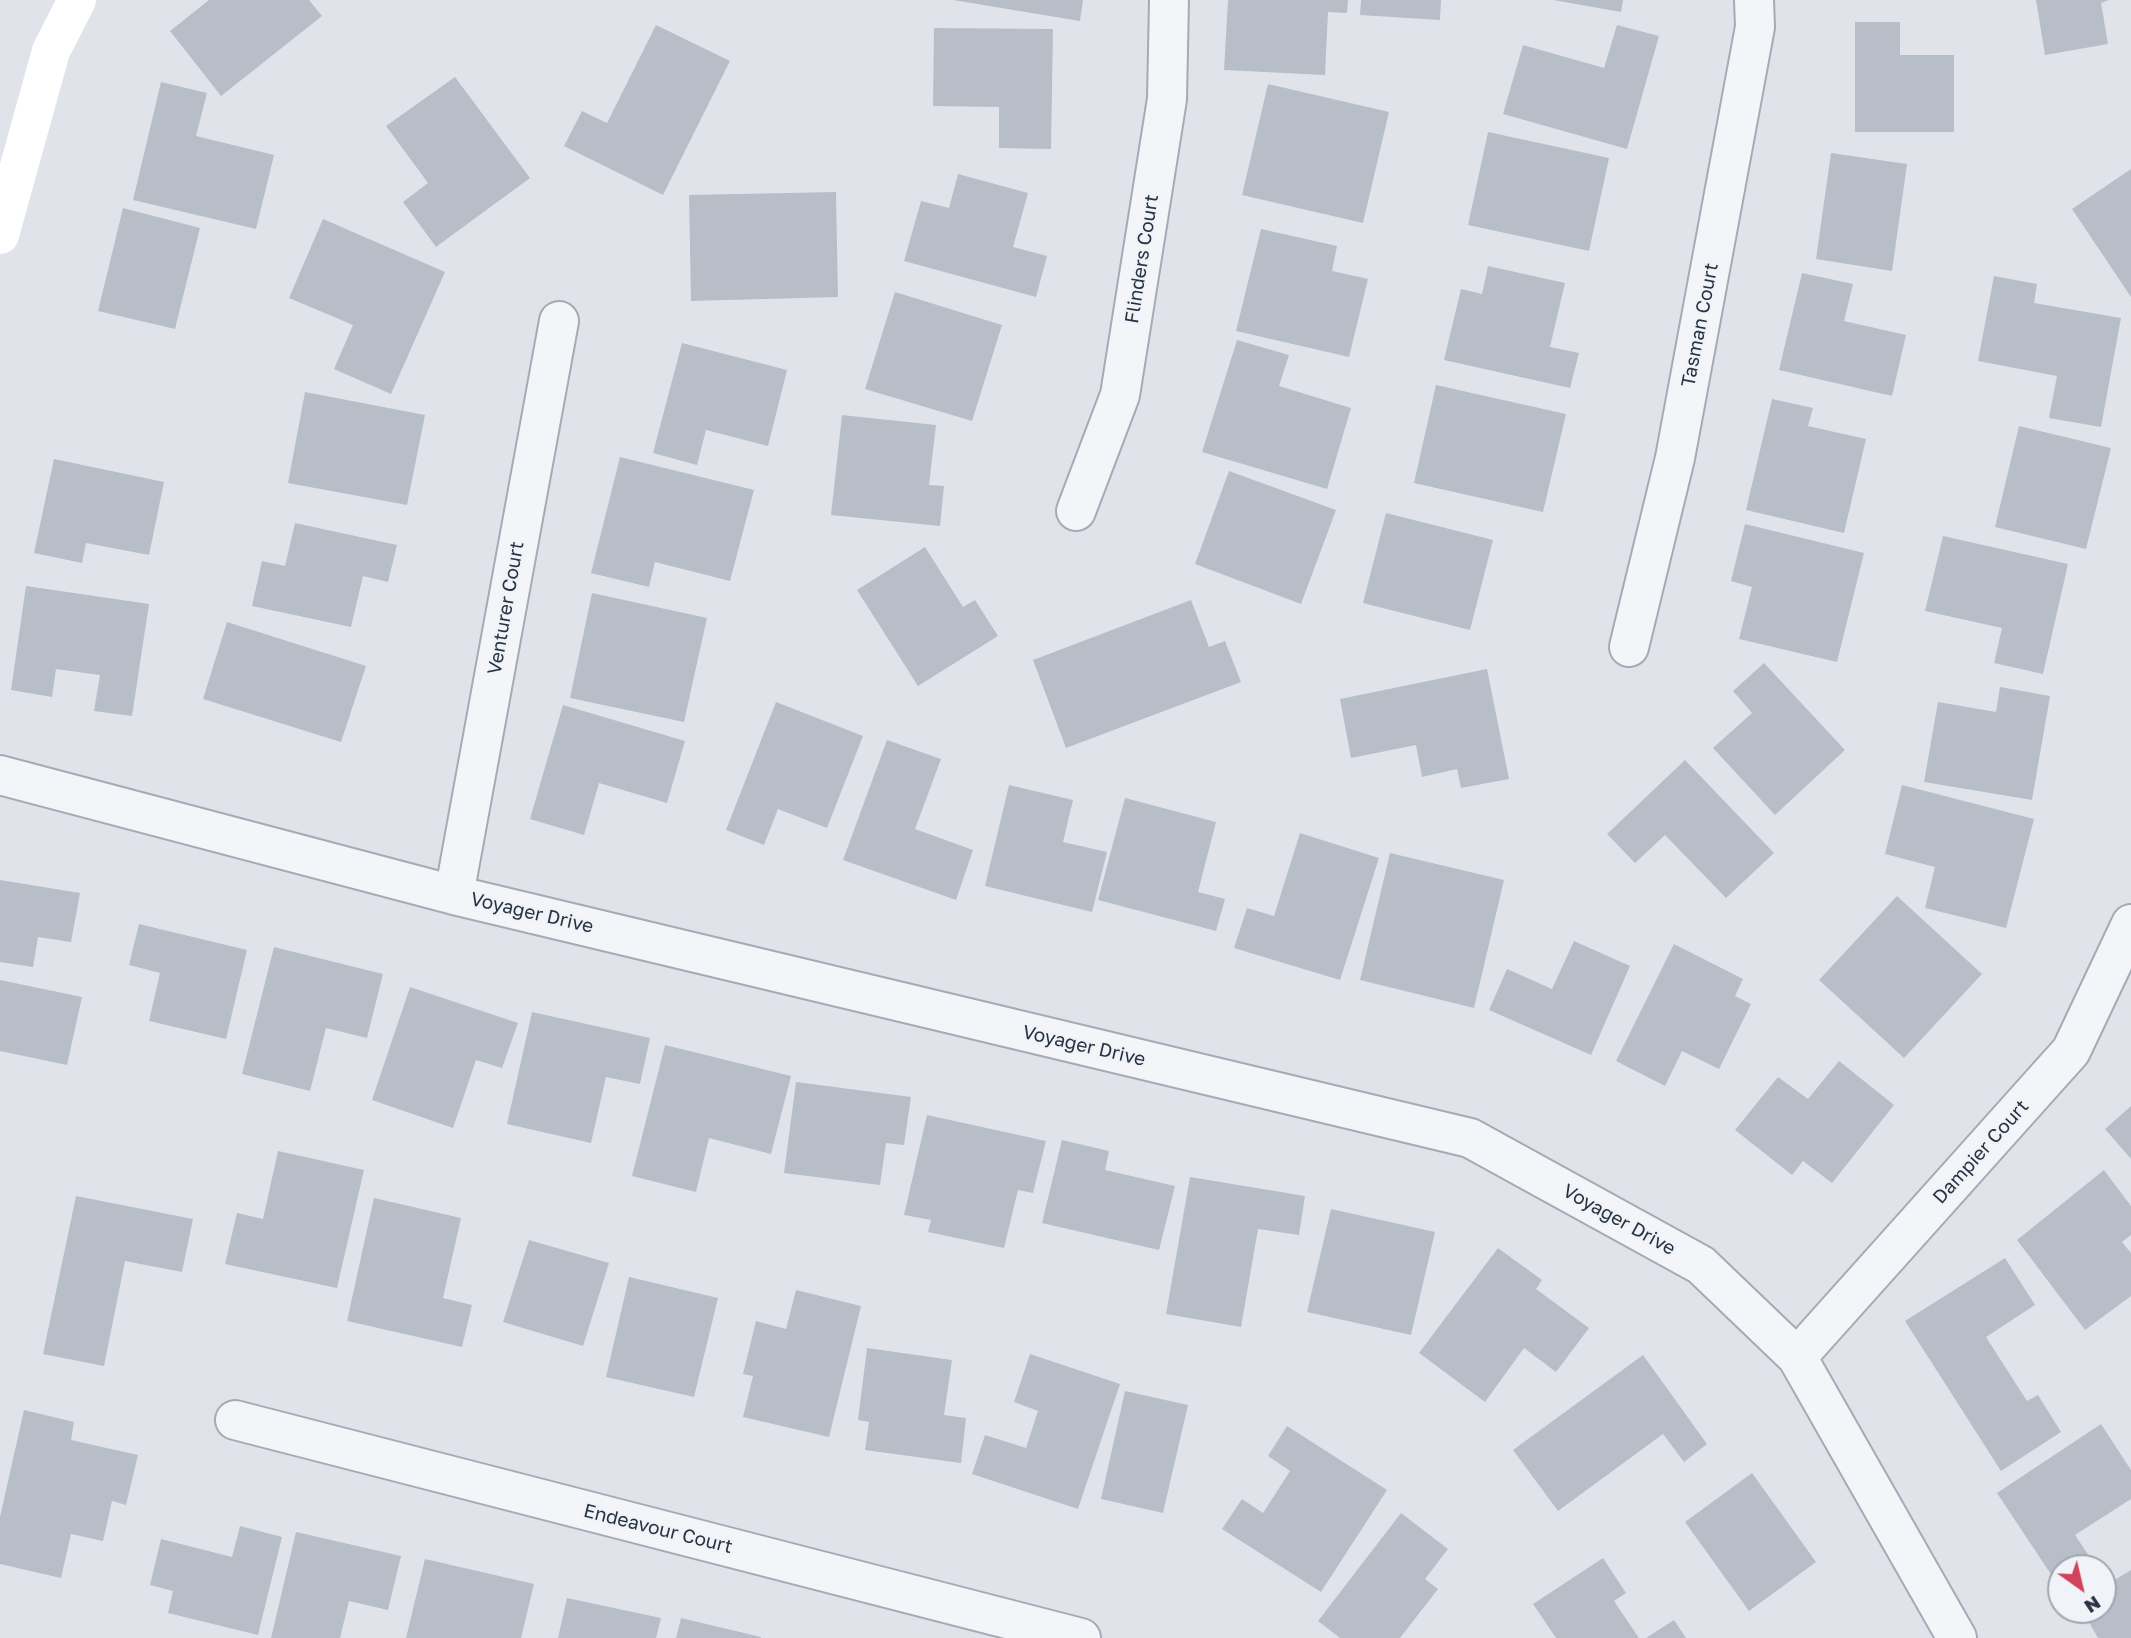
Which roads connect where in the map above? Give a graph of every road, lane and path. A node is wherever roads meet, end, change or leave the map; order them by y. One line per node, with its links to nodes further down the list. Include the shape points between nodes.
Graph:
1 (77, 0): 4 (street, via 51,51)
2 (1169, 0): 6 (street, Flinders Court, via 1167,100 1120,395)
3 (1754, 0): 7 (street, Tasman Court, via 1755,27 1675,458)
4 (0, 235)
5 (559, 321): 9 (street, Venturer Court)
6 (1076, 511)
7 (1629, 647)
8 (0, 775): 9 (street, Voyager Drive)
9 (454, 895): 11 (street, Voyager Drive, via 1470,1138 1701,1265)
10 (2131, 924): 11 (street, Dampier Court, via 2071,1051)
11 (1797, 1357): 14 (street, Voyager Drive)
12 (235, 1420): 13 (street, Endeavour Court)
13 (1082, 1638)
14 (1958, 1638)

